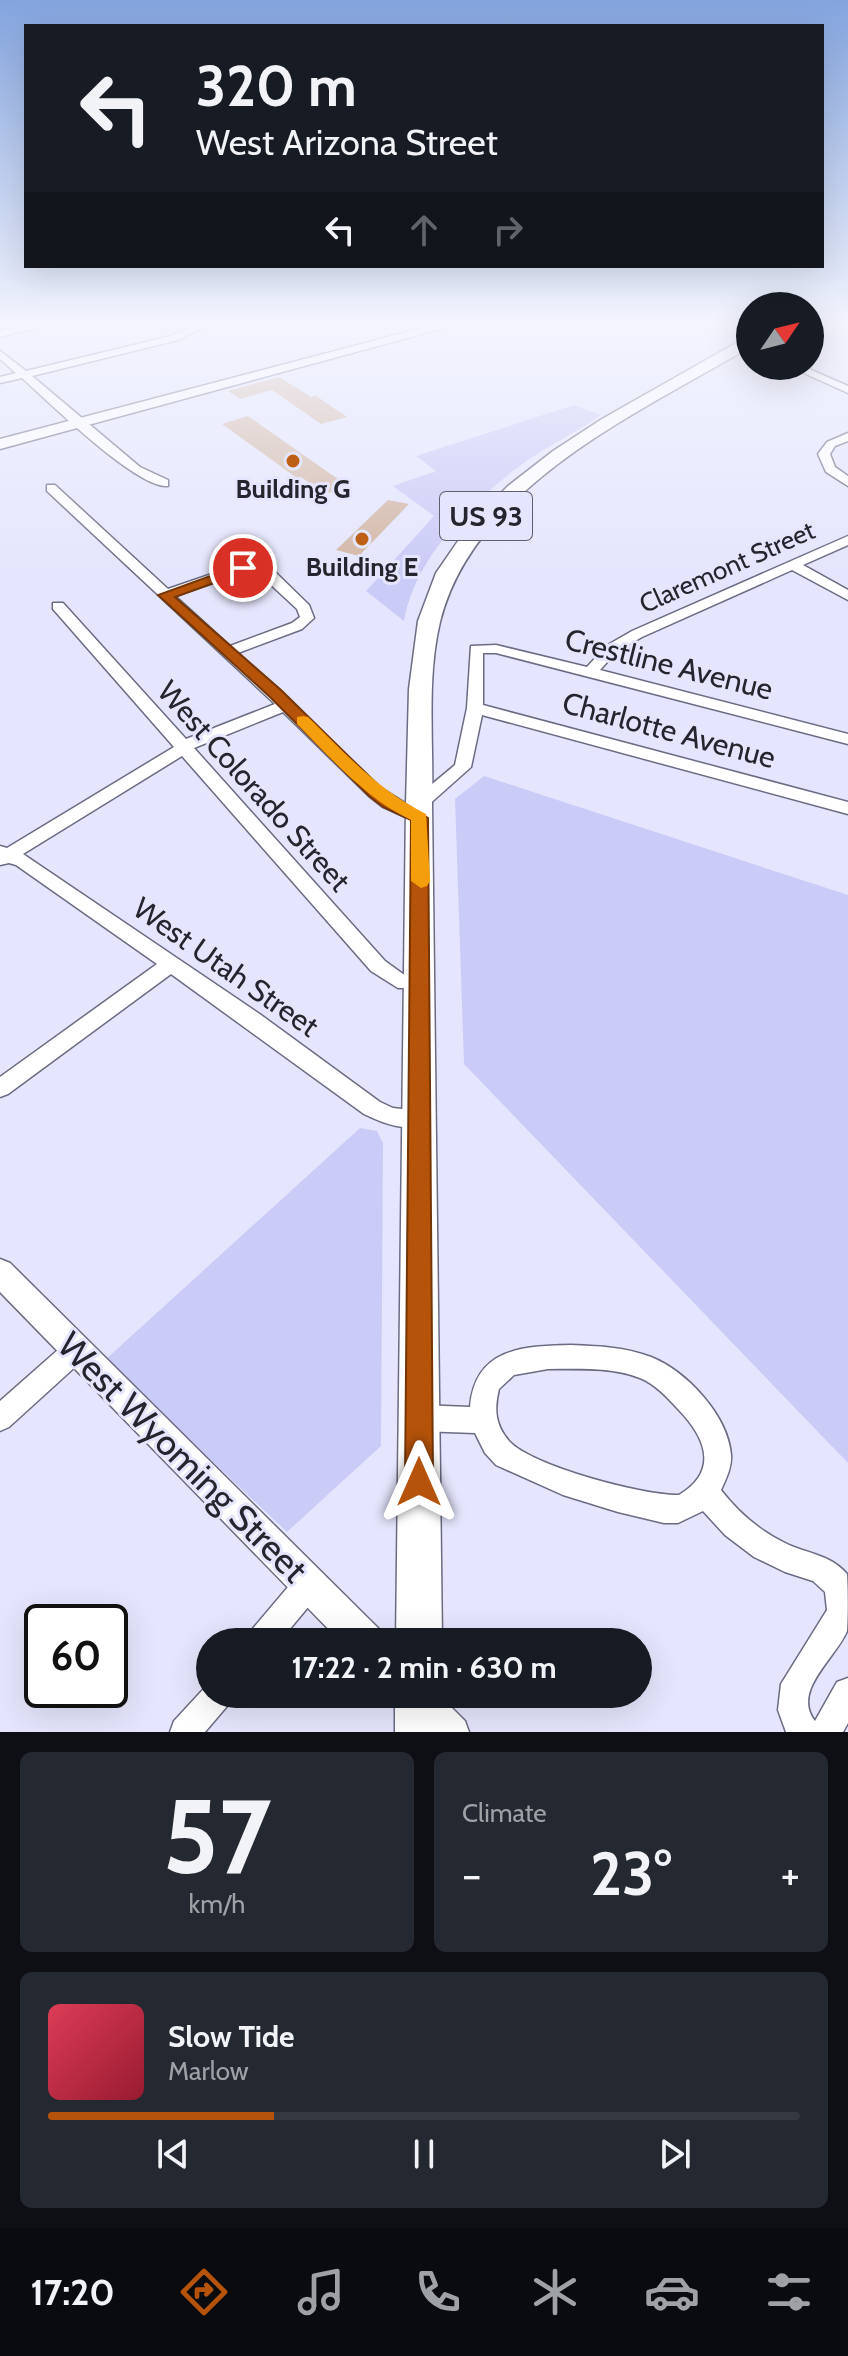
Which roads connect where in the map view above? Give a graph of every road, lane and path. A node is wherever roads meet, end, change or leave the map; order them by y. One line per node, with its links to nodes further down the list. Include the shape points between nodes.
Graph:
1 (62, 407): 4 (street)
2 (136, 407): 4 (main road)
3 (642, 407): 22 (main road, US 93, via 513,489 481,520 442,579 427,634)
4 (79, 422): 6 (main road); 8 (street, via 136,470)
5 (848, 437): 7 (street, via 831,444 824,454 830,469)
6 (0, 444)
7 (848, 482)
8 (164, 483)
9 (51, 488): 12 (street)
10 (848, 540): 11 (street, Claremont Street)
11 (791, 564): 13 (street); 16 (street, Claremont Street, via 637,634 611,649)
12 (165, 595): 15 (street); 15 (street, via 258,567 304,608 307,618 297,626)
13 (848, 596)
14 (58, 606): 20 (street, West Colorado Street)
15 (227, 652): 17 (street)
16 (590, 672): 18 (street, Crestline Avenue, via 476,649); 19 (street, Crestline Avenue)
17 (287, 705): 20 (street); 22 (street, via 375,792 389,803)
18 (475, 708): 21 (street, Charlotte Avenue); 22 (street, via 463,767)
19 (848, 739)
20 (183, 748): 23 (street); 25 (street, West Colorado Street, via 378,966 398,981)
21 (848, 808)
22 (419, 811): 25 (main road, US 93)
23 (3, 856): 24 (street, West Utah Street, via 22,861)
24 (170, 964): 26 (street); 27 (street, West Utah Street, via 372,1108 391,1117)
25 (421, 983): 27 (main road, US 93)
26 (0, 1088)
27 (421, 1118): 31 (main road, US 93)
28 (0, 1272): 29 (street, West Wyoming Street)
29 (77, 1349): 30 (street); 34 (street, West Wyoming Street)
30 (0, 1418)
31 (419, 1418): 32 (street); 37 (main road, US 93)
32 (483, 1420): 33 (street, via 497,1449 507,1457 634,1504 677,1509); 33 (street, via 486,1385 508,1364 568,1357 647,1368 685,1399 715,1439 718,1466)
33 (705, 1490): 43 (street, via 720,1513 771,1552 821,1566 843,1589 841,1614 792,1697 795,1720)
34 (309, 1584): 35 (street); 36 (street, West Wyoming Street)
35 (272, 1628)
36 (352, 1628)
37 (419, 1628)
38 (848, 1693): 44 (street)
39 (205, 1708): 41 (street)
40 (423, 1708): 42 (street)
41 (185, 1732)
42 (454, 1732)
43 (804, 1732)
44 (826, 1732)

